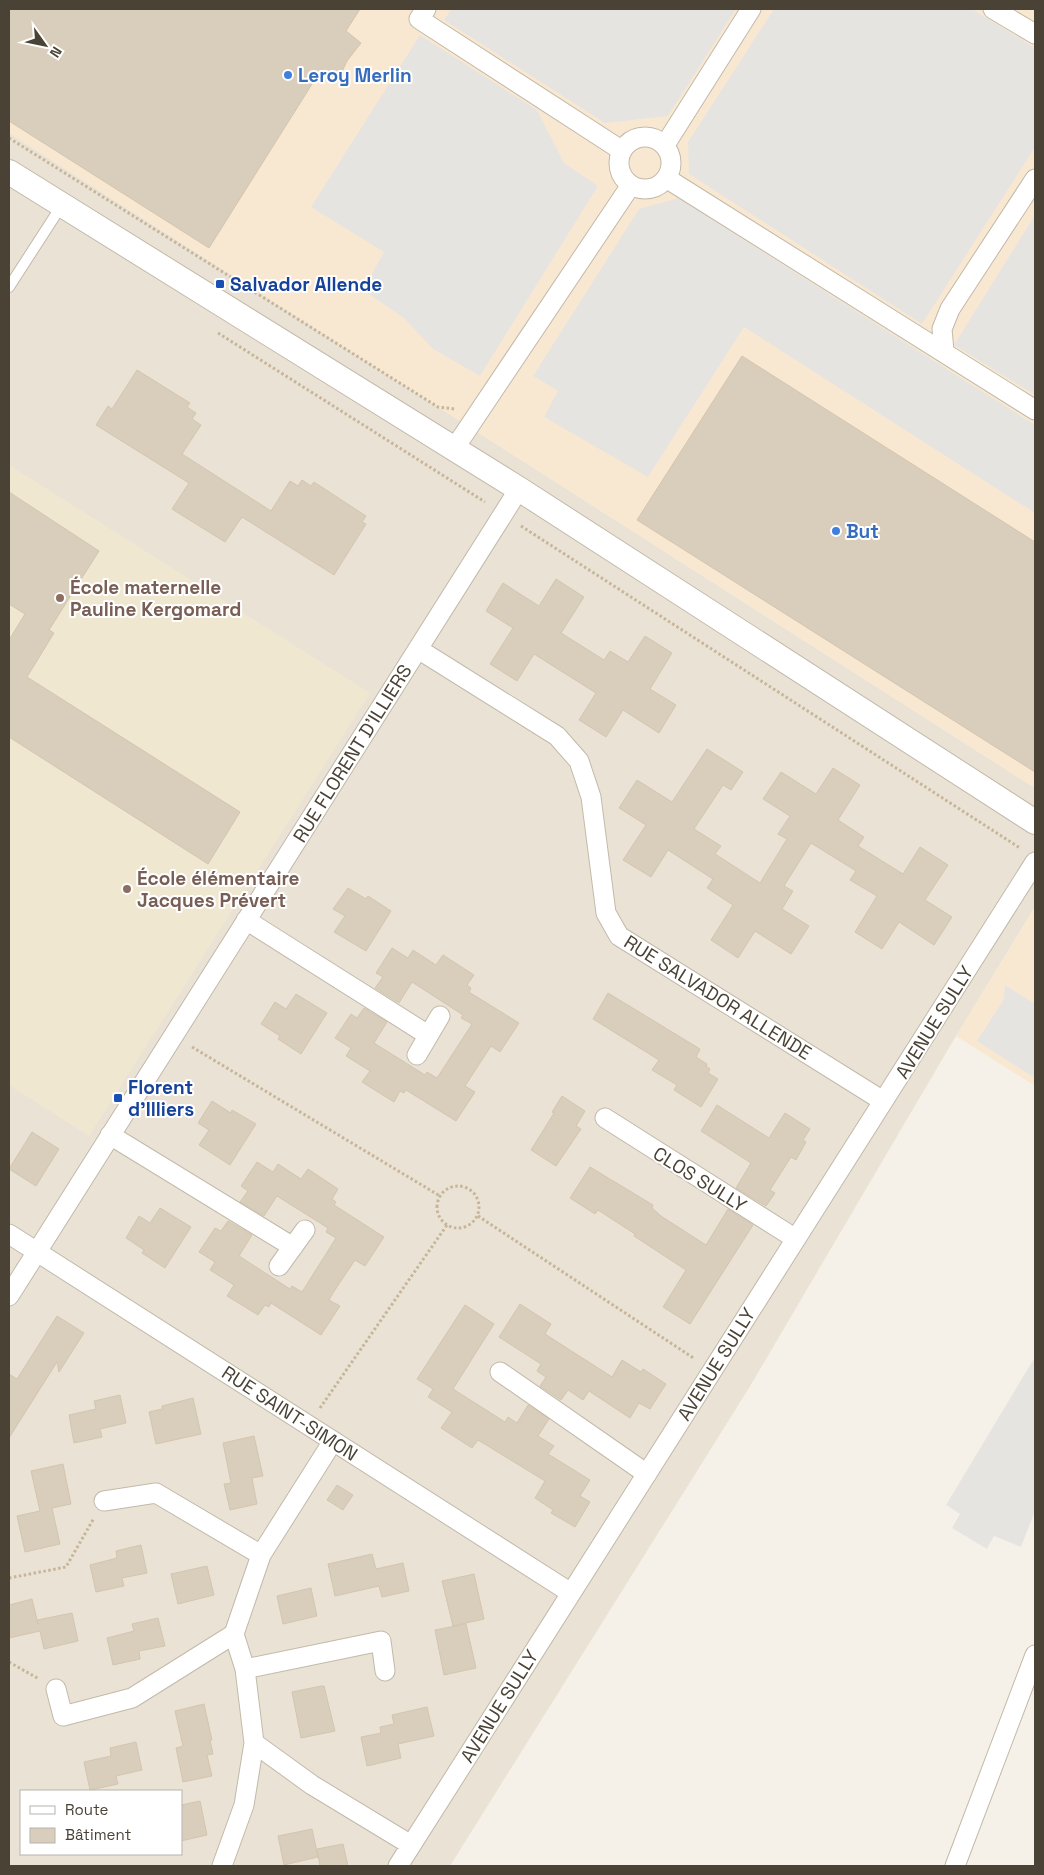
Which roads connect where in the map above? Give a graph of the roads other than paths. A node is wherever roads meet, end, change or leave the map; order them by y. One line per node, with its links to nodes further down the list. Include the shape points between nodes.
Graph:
1 (751, 9): 5 (street)
2 (993, 9): 4 (street)
3 (423, 14): 6 (street)
4 (1035, 34)
5 (665, 145): 6 (street, via 642,136); 8 (street, via 671,161)
6 (621, 150): 10 (street, via 618,166)
7 (9, 172): 11 (street)
8 (666, 178): 10 (street, via 650,188); 13 (street)
9 (1035, 179): 13 (street, via 950,308 942,329)
10 (631, 185): 15 (street)
11 (62, 205): 12 (lane); 15 (street)
12 (9, 288)
13 (944, 351): 14 (street)
14 (1035, 410)
15 (454, 449): 16 (street)
16 (519, 489): 17 (street, RUE FLORENT D'ILLIERS); 18 (street)
17 (418, 649): 20 (street, RUE FLORENT D'ILLIERS); 24 (street, RUE SALVADOR ALLENDE, via 556,736 579,761 591,798 606,914 618,936)
18 (1035, 822)
19 (1035, 862): 24 (street, AVENUE SULLY)
20 (246, 920): 22 (street); 26 (street, RUE FLORENT D'ILLIERS)
21 (440, 1016): 22 (street)
22 (428, 1035): 23 (street)
23 (416, 1055)
24 (883, 1101): 29 (street, AVENUE SULLY)
25 (605, 1118): 29 (street, CLOS SULLY)
26 (110, 1135): 30 (street); 31 (street, RUE FLORENT D'ILLIERS)
27 (305, 1230): 30 (street)
28 (9, 1234): 31 (street, RUE SAINT-SIMON)
29 (796, 1239): 36 (street, AVENUE SULLY)
30 (293, 1247): 32 (street)
31 (37, 1252): 33 (street, RUE FLORENT D'ILLIERS); 35 (street, RUE SAINT-SIMON)
32 (279, 1266)
33 (9, 1296)
34 (500, 1372): 36 (street)
35 (333, 1441): 38 (street); 39 (street, RUE SAINT-SIMON)
36 (646, 1474): 39 (street, AVENUE SULLY)
37 (104, 1501): 38 (street, via 156,1493)
38 (261, 1555): 40 (street)
39 (572, 1593): 46 (street, AVENUE SULLY)
40 (234, 1634): 42 (street); 44 (street, via 132,1698 63,1716)
41 (1035, 1655): 49 (street)
42 (245, 1669): 43 (street, via 381,1641); 45 (street)
43 (385, 1671)
44 (56, 1689)
45 (254, 1743): 46 (street, via 312,1785); 47 (street, via 244,1805)
46 (411, 1845): 48 (street, AVENUE SULLY)
47 (222, 1866)
48 (398, 1866)
49 (955, 1866)

